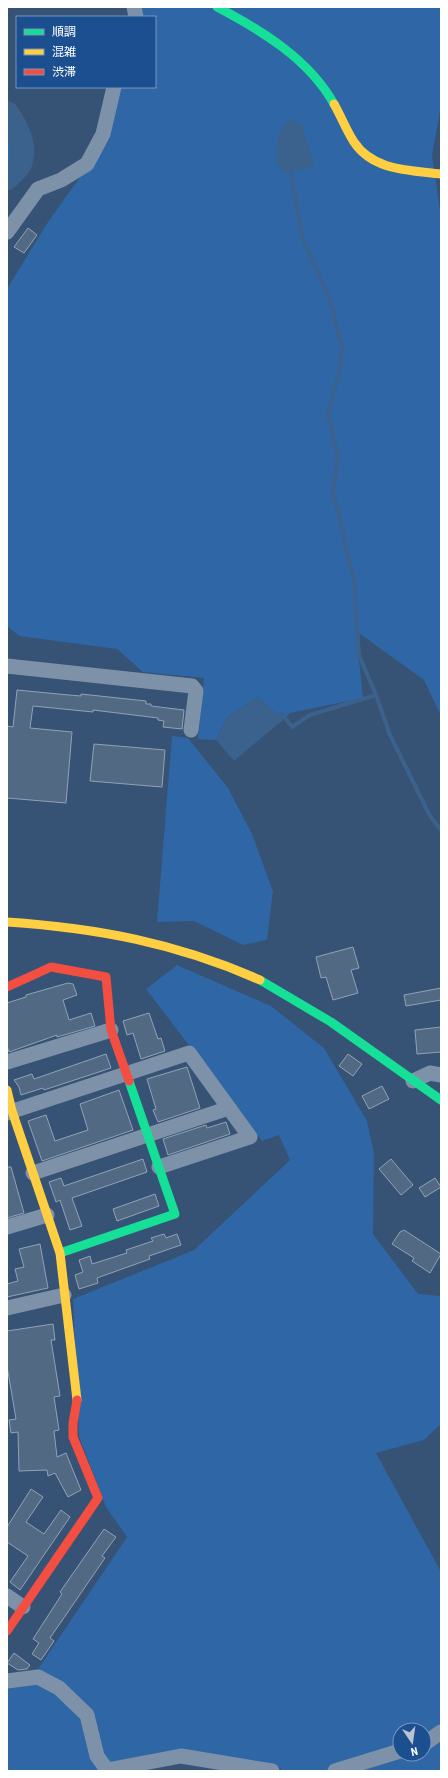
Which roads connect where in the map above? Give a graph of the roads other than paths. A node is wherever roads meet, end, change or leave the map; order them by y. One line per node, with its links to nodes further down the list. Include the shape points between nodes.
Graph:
1 (217, 7): 3 (street, via 235,15 283,48 312,74 330,97 353,140 365,156 382,165)
2 (114, 88): 4 (street, via 103,134 87,164 61,180 38,189)
3 (441, 174)
4 (7, 232)
5 (7, 666): 6 (street, via 192,686 196,691)
6 (191, 730)
7 (7, 922): 13 (street, via 62,925 132,937 202,956 262,981 316,1014)
8 (7, 986): 9 (street, via 52,966 106,977)
9 (111, 1030): 10 (street); 11 (street)
10 (7, 1062)
11 (126, 1072): 16 (street, via 189,1053); 17 (street); 18 (street)
12 (441, 1075): 13 (street, via 430,1073)
13 (413, 1081): 15 (street)
14 (7, 1090): 17 (street)
15 (441, 1100)
16 (229, 1108): 18 (street); 19 (street, via 250,1137)
17 (10, 1112): 20 (street)
18 (148, 1135): 19 (street); 20 (street)
19 (159, 1167): 23 (street, via 175,1214)
20 (33, 1173): 21 (street)
21 (47, 1215): 22 (street); 23 (street)
22 (7, 1227)
23 (60, 1253): 24 (street)
24 (64, 1295): 25 (street); 27 (street, via 77,1399 73,1437 98,1498)
25 (7, 1308)
26 (7, 1596): 27 (street)
27 (23, 1607): 28 (street)
28 (7, 1631)
29 (7, 1681): 33 (street, via 38,1677 59,1688 87,1715 97,1756 107,1770 181,1756)
30 (441, 1732): 31 (street)
31 (432, 1738)
32 (392, 1753): 34 (street)
33 (272, 1771)
34 (335, 1771)

